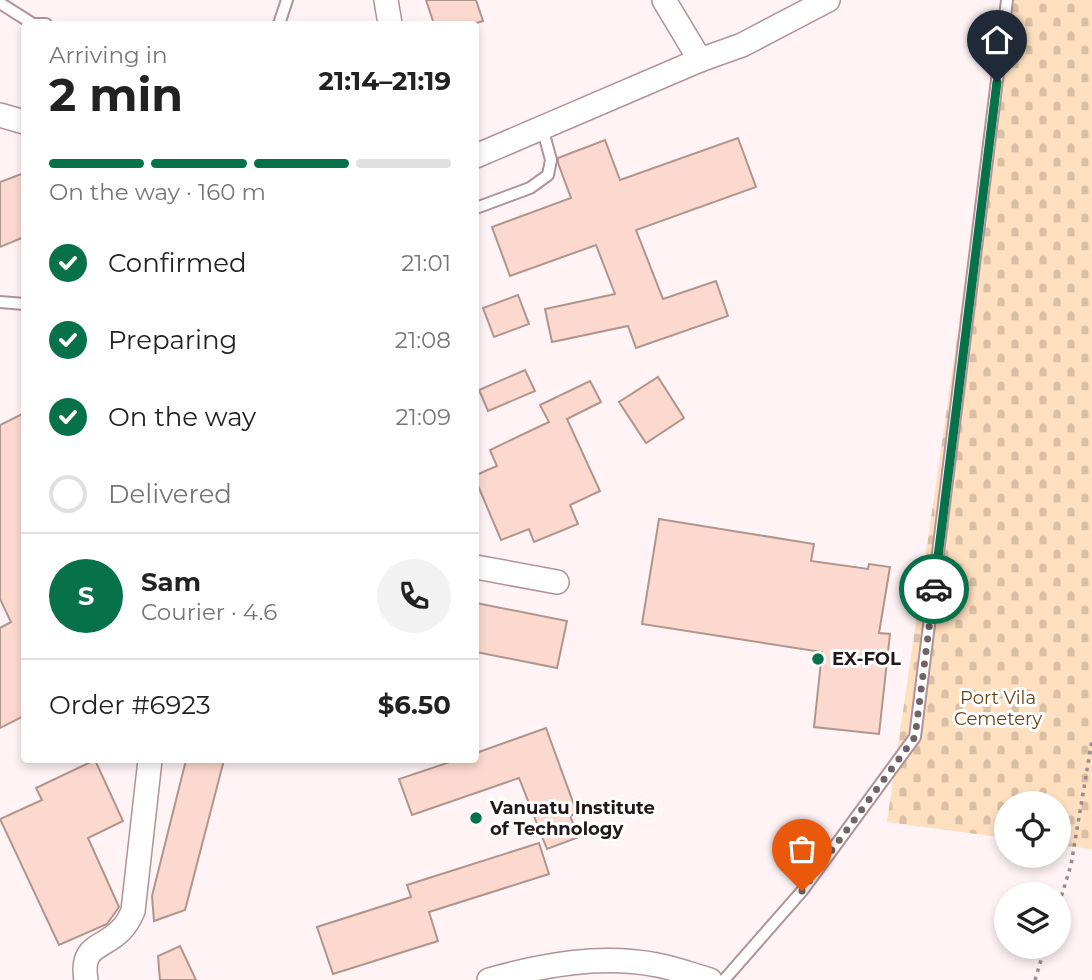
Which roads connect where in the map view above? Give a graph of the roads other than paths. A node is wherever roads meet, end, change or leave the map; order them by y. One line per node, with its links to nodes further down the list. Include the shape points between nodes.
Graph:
1 (287, 0): 8 (lane)
2 (386, 0): 9 (street)
3 (664, 0): 10 (street)
4 (828, 0): 10 (street, via 742,45)
5 (1007, 0): 24 (lane, via 915,737 802,891)
6 (0, 3): 7 (lane)
7 (28, 21)
8 (280, 21)
9 (390, 21)
10 (700, 60): 13 (street)
11 (0, 115): 12 (street)
12 (21, 120)
13 (541, 127): 14 (street); 15 (lane, via 551,159 548,175 530,188)
14 (479, 155)
15 (479, 207)
16 (0, 302): 17 (lane)
17 (21, 304)
18 (479, 568): 19 (street)
19 (556, 582)
20 (150, 763): 21 (street, via 133,911 121,930 91,951)
21 (86, 980)
22 (489, 980): 23 (street, via 554,964 609,961 657,965)
23 (710, 980)
24 (724, 980)

